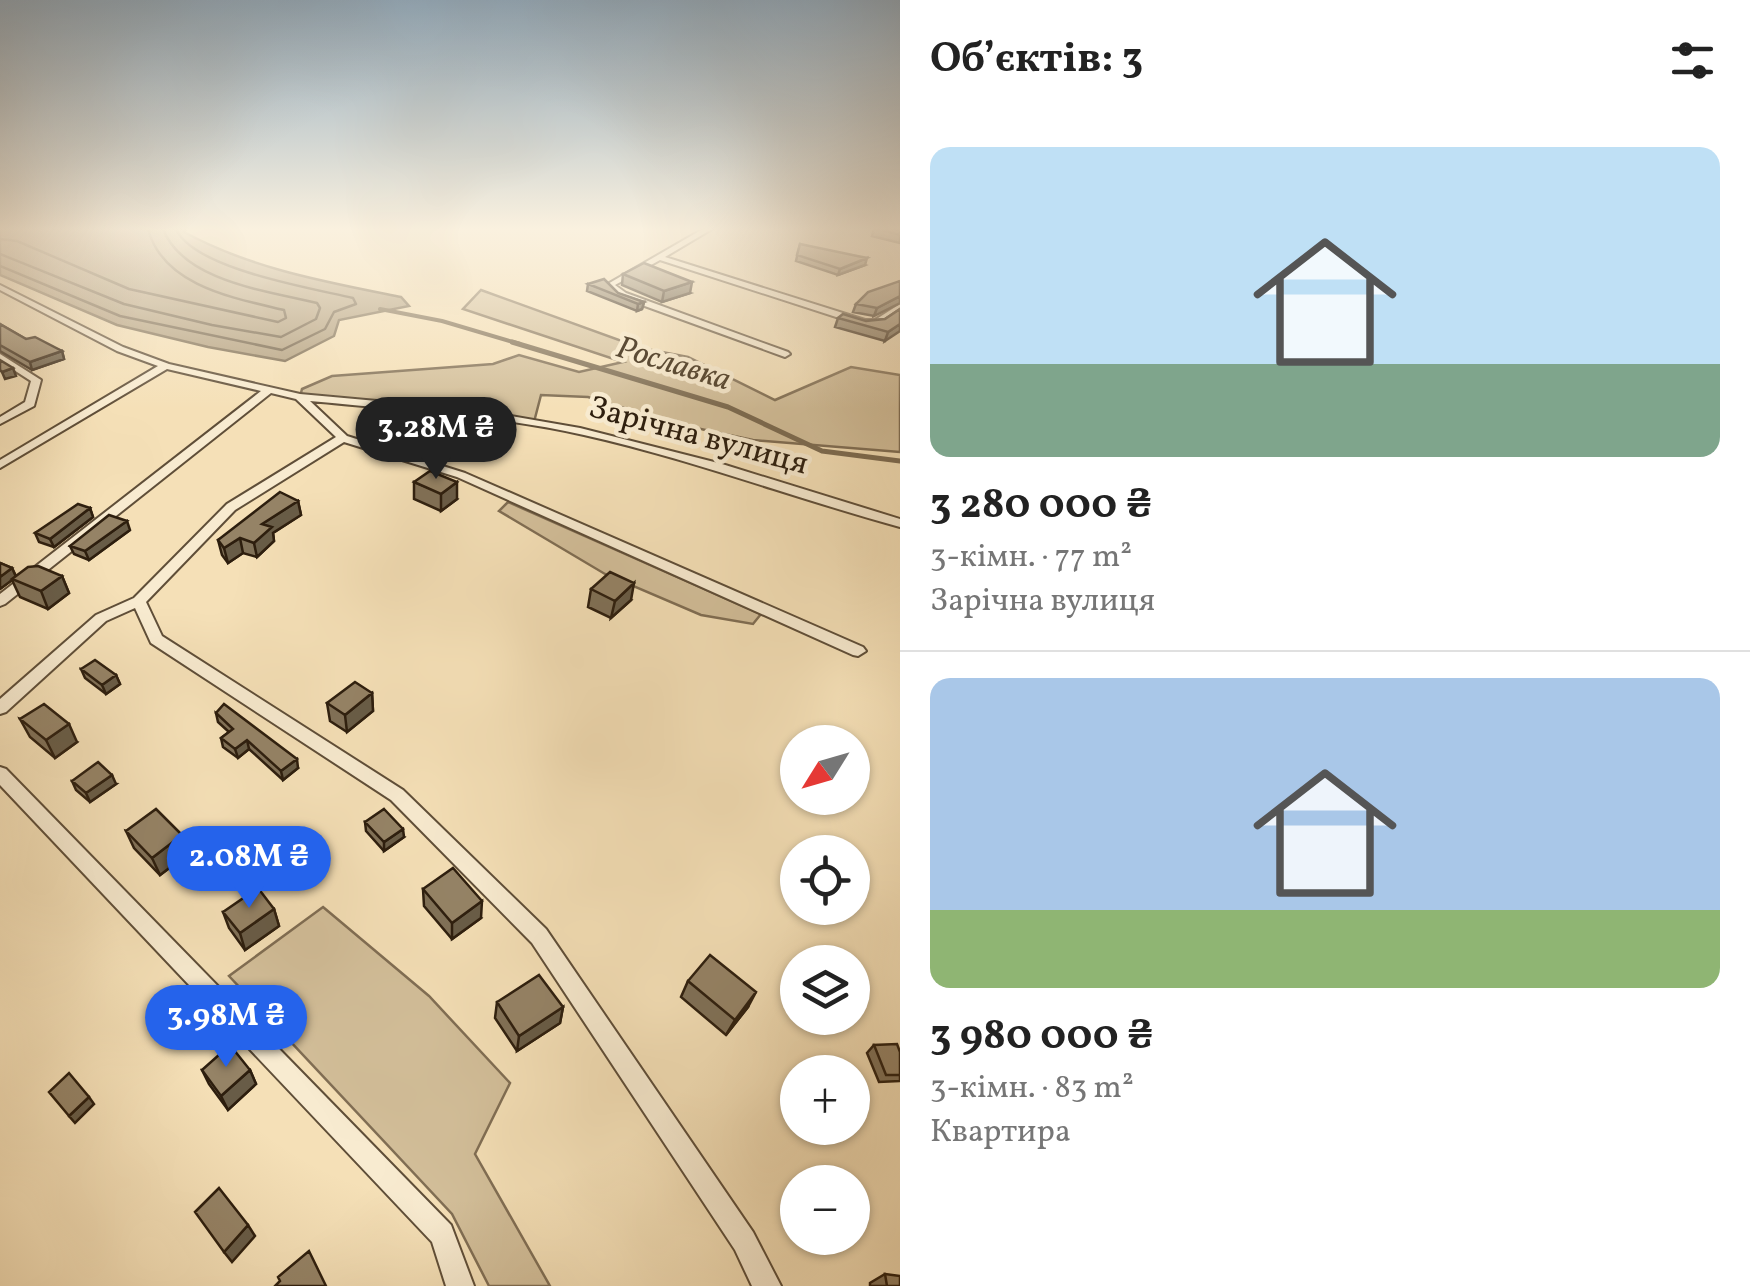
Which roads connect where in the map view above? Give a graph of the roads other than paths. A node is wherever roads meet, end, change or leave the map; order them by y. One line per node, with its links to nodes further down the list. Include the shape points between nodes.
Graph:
1 (4, 289): 7 (street, Зарічна вулиця)
2 (615, 289): 5 (street)
3 (758, 289): 4 (street, via 864,323)
4 (899, 308)
5 (785, 354)
6 (0, 358): 10 (street, via 36,380 30,404)
7 (166, 366): 8 (street, Зарічна вулиця); 12 (street)
8 (268, 392): 9 (street, Зарічна вулиця); 14 (street)
9 (300, 397): 11 (street); 13 (street, Зарічна вулиця, via 534,422)
10 (0, 421)
11 (343, 438): 15 (street, via 231,508); 16 (street, via 461,475)
12 (0, 465)
13 (900, 523)
14 (0, 601)
15 (139, 601): 17 (street, via 101,618); 20 (street, via 156,639 397,795 540,936 744,1241)
16 (858, 650)
17 (0, 708)
18 (0, 774): 19 (street, via 442,1234)
19 (460, 1286)
20 (767, 1286)

